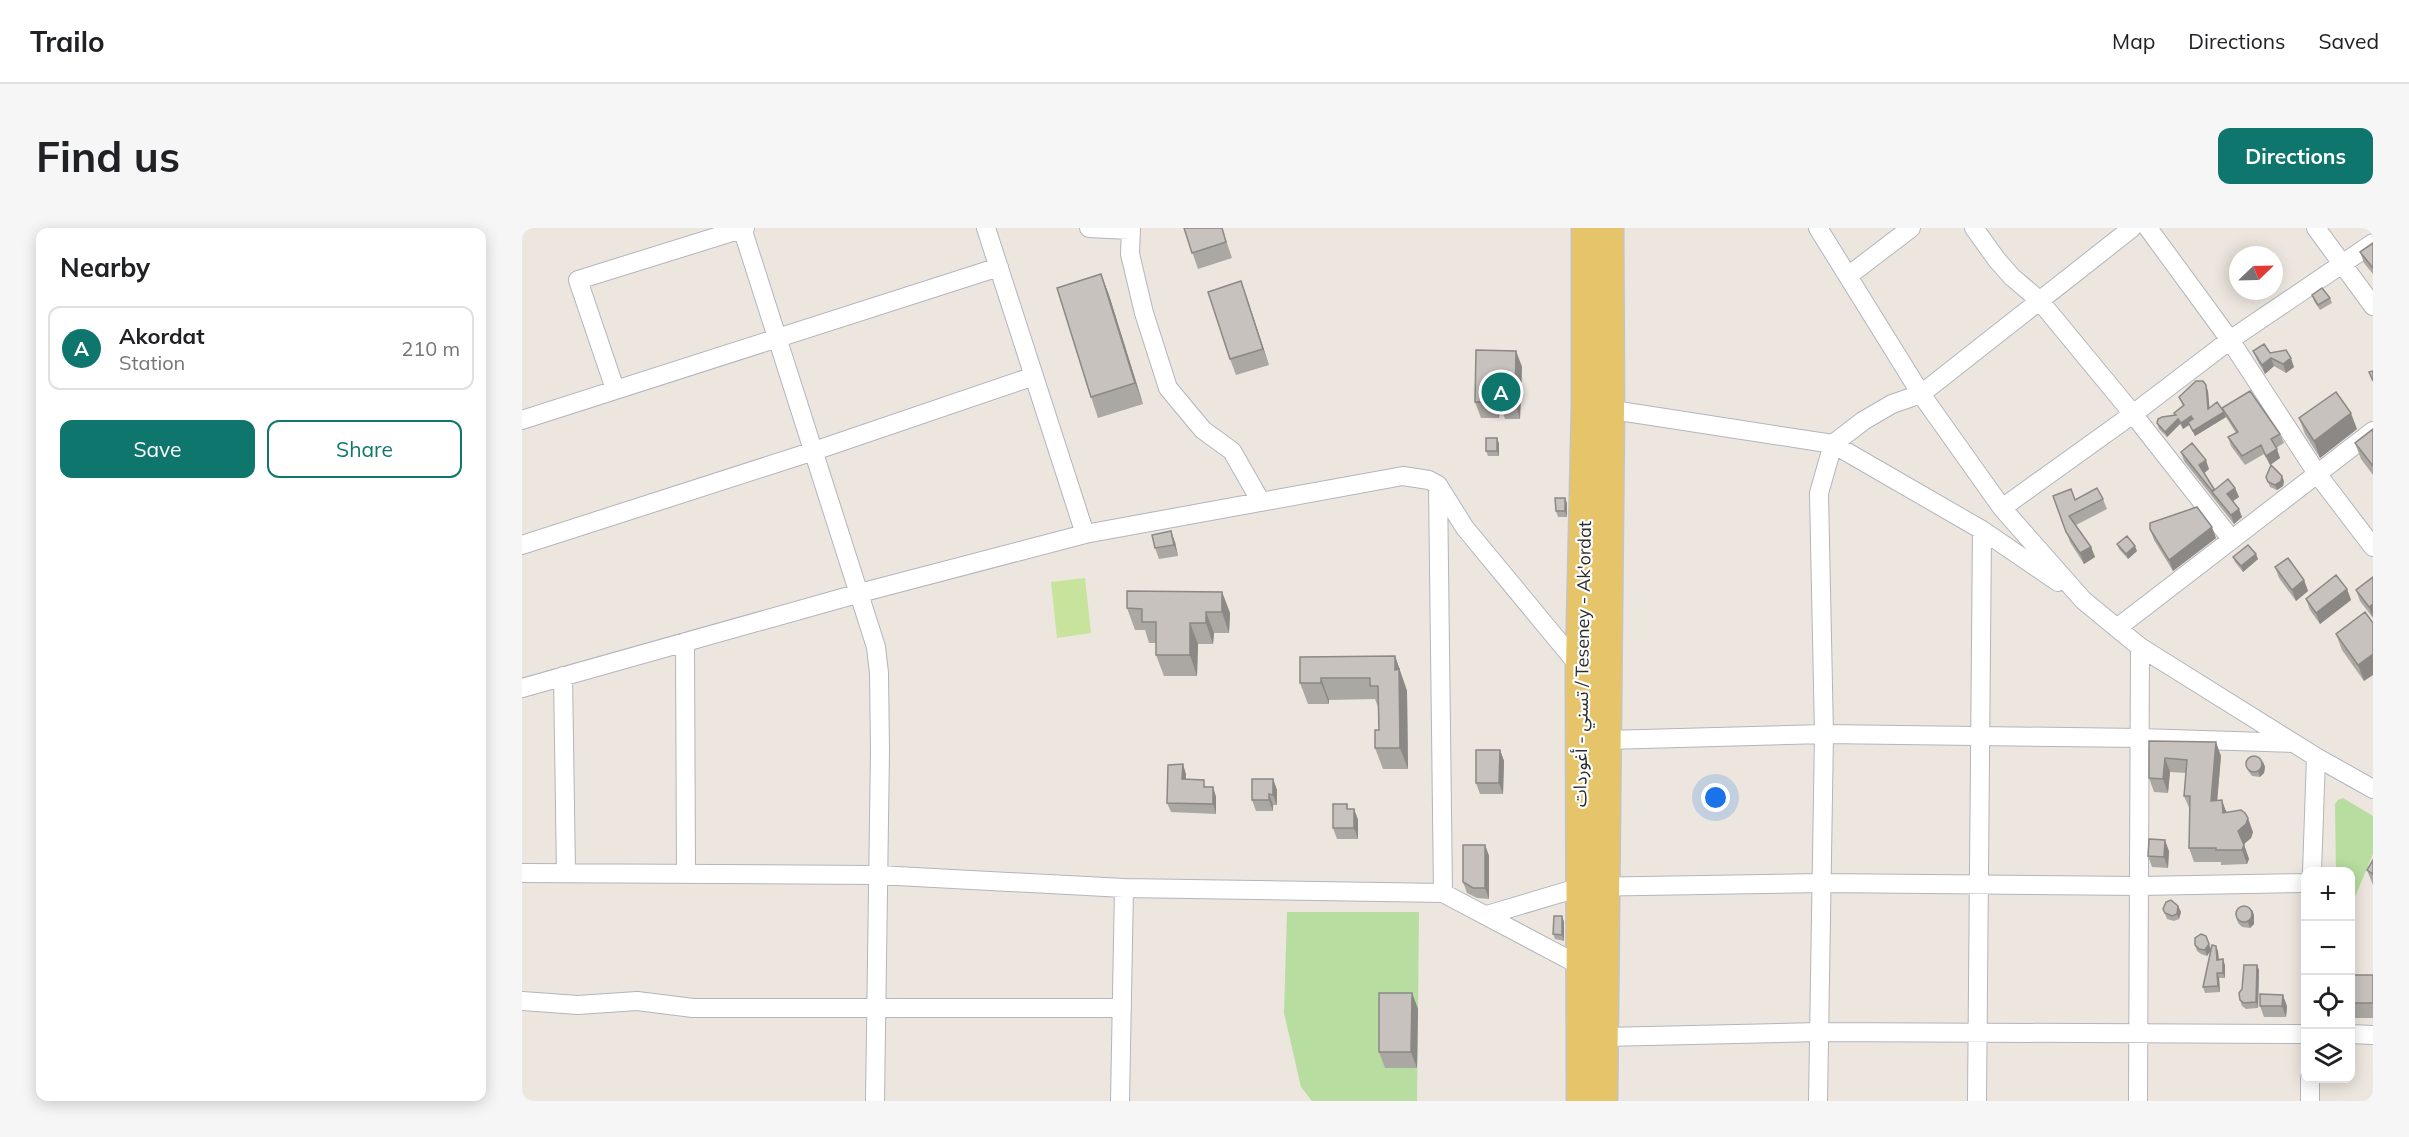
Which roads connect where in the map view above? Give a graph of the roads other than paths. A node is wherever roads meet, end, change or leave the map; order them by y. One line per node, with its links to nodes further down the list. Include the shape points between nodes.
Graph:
1 (743, 228): 19 (street); 22 (street, via 578,280)
2 (986, 228): 15 (street)
3 (1089, 228): 12 (street)
4 (1586, 228): 24 (main road, تسني - أغوردات / Teseney - Ak'ordat)
5 (1610, 228): 24 (main road)
6 (1818, 228): 16 (street)
7 (1911, 228): 16 (street)
8 (1974, 228): 17 (street, via 2012,277)
9 (2132, 228): 17 (street)
10 (2148, 228): 20 (street)
11 (2316, 228): 14 (street)
12 (1130, 229): 32 (street, via 1130,254 1144,313 1168,388 1203,430 1232,451)
13 (2373, 243): 14 (street)
14 (2343, 264): 18 (street); 20 (street)
15 (999, 267): 19 (street); 21 (street)
16 (1848, 276): 23 (street)
17 (2039, 300): 23 (street); 25 (street)
18 (2373, 306)
19 (777, 336): 22 (street); 29 (street)
20 (2230, 340): 25 (street); 30 (street)
21 (1034, 376): 29 (street); 35 (street)
22 (615, 389): 26 (street)
23 (1921, 394): 28 (street, via 1892,404); 33 (street)
24 (1598, 407): 28 (street); 44 (main road, تسني - أغوردات / Teseney - Ak'ordat); 50 (main road)
25 (2133, 414): 33 (street); 36 (street)
26 (522, 420)
27 (2373, 431): 30 (street)
28 (1833, 444): 34 (street); 47 (street, via 1819,493)
29 (814, 451): 37 (street); 39 (street)
30 (2318, 475): 36 (street); 38 (street)
31 (1438, 485): 32 (street, via 1403,476); 44 (street, via 1465,528); 65 (street)
32 (1261, 502): 35 (street)
33 (2001, 508): 40 (street)
34 (1982, 530): 40 (street); 48 (street)
35 (1085, 534): 39 (street)
36 (2232, 540): 41 (street)
37 (522, 545)
38 (2373, 547)
39 (860, 593): 42 (street); 58 (street, via 876,647 879,673)
40 (2083, 600): 41 (street)
41 (2117, 628): 43 (street)
42 (685, 642): 45 (street); 57 (street)
43 (2140, 647): 49 (street); 51 (street)
44 (1580, 667): 63 (main road, تسني - أغوردات / Teseney - Ak'ordat)
45 (563, 676): 46 (street); 56 (street)
46 (522, 688)
47 (1824, 734): 48 (street); 50 (street); 59 (street)
48 (1981, 736): 49 (street); 61 (street)
49 (2141, 738): 51 (street); 62 (street)
50 (1606, 740): 63 (main road)
51 (2295, 743): 52 (street)
52 (2316, 757): 53 (street); 54 (street)
53 (2373, 789)
54 (2312, 867)
55 (522, 873): 56 (street)
56 (566, 873): 57 (street)
57 (686, 874): 58 (street)
58 (878, 875): 64 (street); 69 (street)
59 (1821, 883): 61 (street); 63 (street); 71 (street)
60 (2301, 883): 62 (street)
61 (1979, 884): 62 (street); 72 (street)
62 (2140, 886): 73 (street)
63 (1594, 887): 66 (street); 67 (main road, تسني - أغوردات / Teseney - Ak'ordat); 77 (main road)
64 (1124, 888): 65 (street); 70 (street)
65 (1443, 892): 66 (street)
66 (1487, 915): 67 (street)
67 (1581, 966): 81 (main road, تسني - أغوردات / Teseney - Ak'ordat)
68 (522, 1001): 69 (street, via 578,1005 637,1001 693,1008)
69 (877, 1008): 70 (street); 79 (street)
70 (1122, 1008): 80 (street)
71 (1819, 1032): 72 (street); 77 (street); 83 (street)
72 (1978, 1032): 73 (street); 84 (street)
73 (2138, 1033): 74 (street); 85 (street)
74 (2301, 1034)
75 (2355, 1034): 76 (street)
76 (2373, 1035)
77 (1604, 1037): 82 (main road)
78 (2310, 1083): 86 (street)
79 (875, 1101)
80 (1120, 1101)
81 (1581, 1101)
82 (1603, 1101)
83 (1818, 1101)
84 (1977, 1101)
85 (2138, 1101)
86 (2310, 1101)

